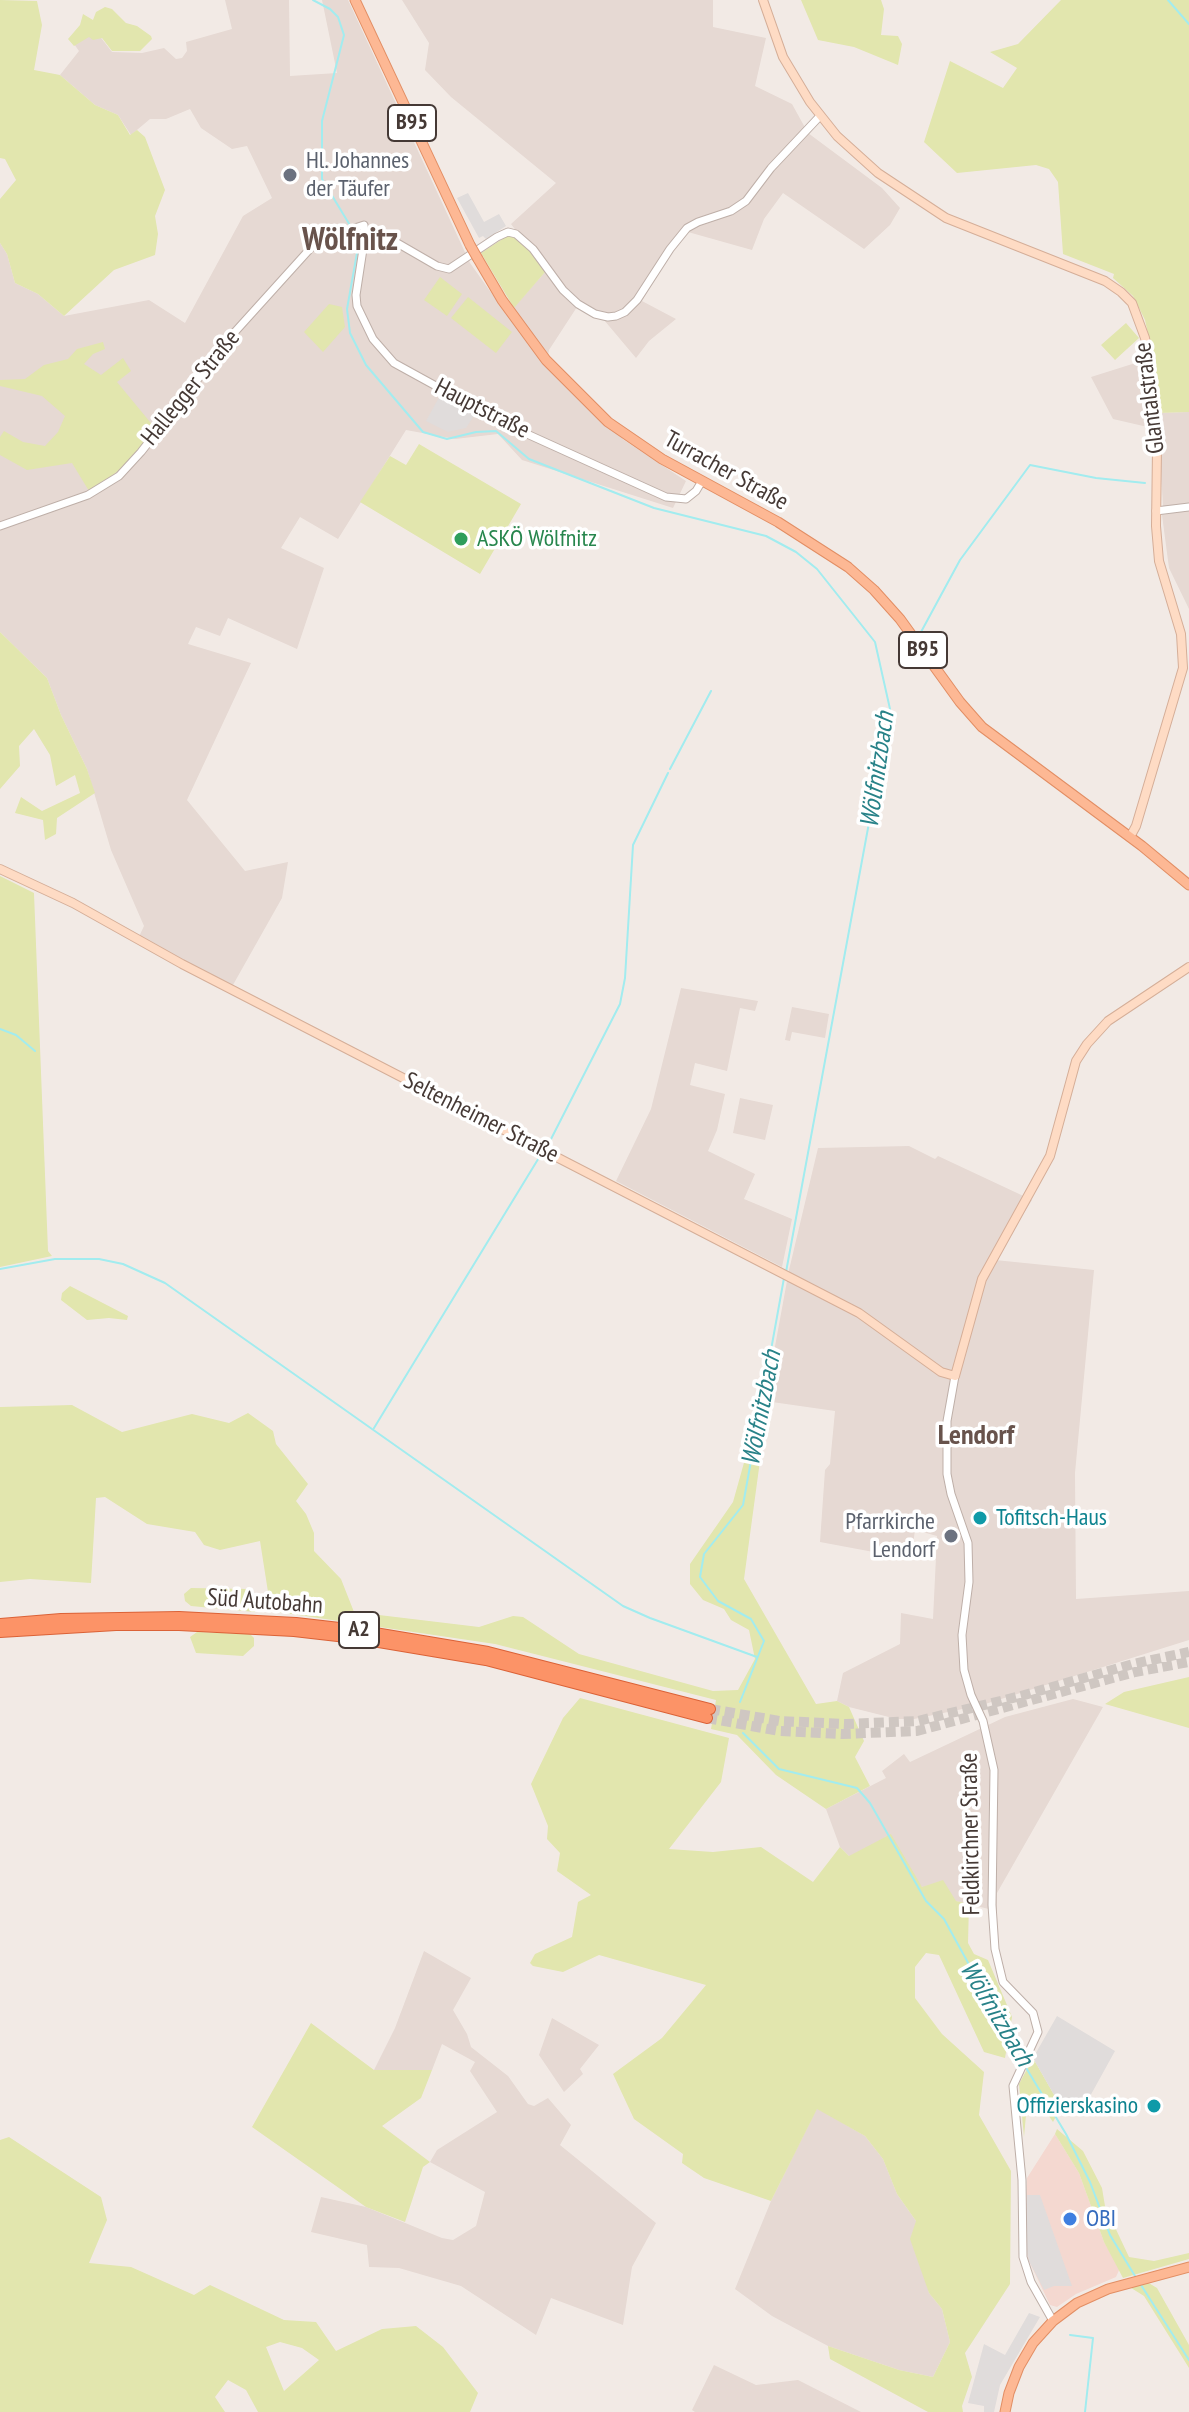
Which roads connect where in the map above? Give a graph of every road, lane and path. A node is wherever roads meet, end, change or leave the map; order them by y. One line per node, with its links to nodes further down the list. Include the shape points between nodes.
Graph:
1 (355, 0): 6 (main road, Turracher Straße / B95, bridge, via 470,245 529,338 586,403 634,441)
2 (763, 0): 3 (main road, Glantalstraße, via 783,57)
3 (820, 116): 5 (street, via 746,201 687,228 637,300 616,316 595,314 578,304 516,234 497,237 449,269 392,240); 8 (main road, Glantalstraße, via 870,166 926,206 1105,281 1132,303 1151,373)
4 (356, 227): 5 (street, Hauptstraße); 9 (street, Hallegger Straße, via 315,243 233,334 119,476 88,495)
5 (365, 236): 6 (street, Hauptstraße, via 357,306 373,339 394,363 505,424 666,497 686,499)
6 (702, 481): 10 (main road, Turracher Straße / B95, via 848,567 900,619 982,727)
7 (1189, 507): 8 (street)
8 (1156, 511): 10 (main road, Glantalstraße, via 1159,561 1181,634 1183,668)
9 (0, 526)
10 (1130, 837): 12 (main road, Turracher Straße / B95)
11 (0, 869): 14 (main road, Seltenheimer Straße, via 780,1271 859,1313 941,1372)
12 (1189, 885)
13 (1189, 967): 14 (main road, Feldkirchner Straße, via 1108,1021 1076,1061 1050,1156 982,1279)
14 (955, 1376): 18 (street, Feldkirchner Straße, via 947,1421 947,1474 968,1543 964,1670 994,1770 995,1949 1003,1982 1033,2013 1038,2032 1013,2092 1023,2257)
15 (0, 1624): 16 (highway, Süd Autobahn / A2, via 179,1617 357,1630 488,1652 709,1714 486,1660 355,1638 179,1625)
16 (0, 1632)
17 (1189, 2267): 18 (main road, via 1124,2283)
18 (1053, 2321): 19 (main road, via 1019,2367)
19 (1005, 2412)

